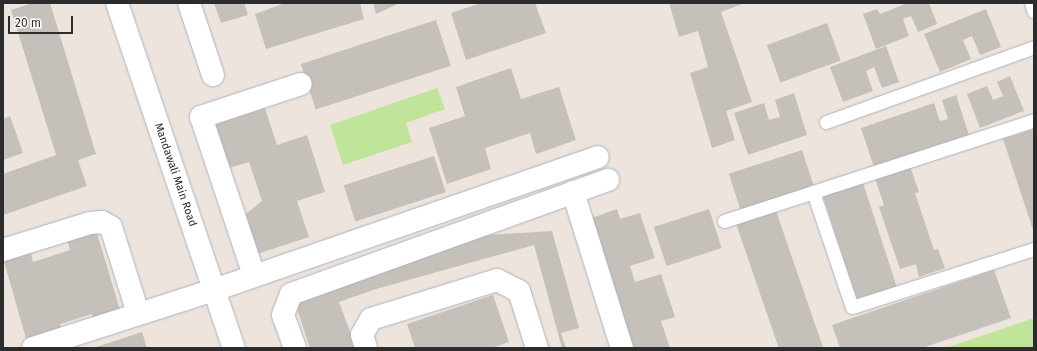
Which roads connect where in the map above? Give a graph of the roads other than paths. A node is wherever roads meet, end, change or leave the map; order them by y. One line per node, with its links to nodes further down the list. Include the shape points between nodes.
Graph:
1 (117, 3): 18 (street, Mandawali Main Road)
2 (189, 3): 6 (street)
3 (1031, 3): 4 (lane)
4 (1034, 12)
5 (1034, 47): 9 (lane)
6 (213, 75)
7 (301, 84): 17 (street, via 201,117)
8 (1034, 120): 13 (lane)
9 (826, 122)
10 (598, 157): 17 (street)
11 (608, 180): 12 (street)
12 (573, 192): 22 (street, via 291,294 283,315); 25 (street)
13 (813, 192): 14 (lane); 15 (lane, via 852,307)
14 (724, 221)
15 (1034, 249)
16 (3, 250): 19 (street, via 90,223 102,222 111,227)
17 (254, 275): 18 (street)
18 (214, 290): 19 (street); 21 (street, Mandawali Main Road)
19 (138, 313): 20 (street)
20 (33, 348)
21 (234, 348)
22 (295, 348)
23 (366, 348): 24 (street, via 362,335 370,319 497,280 519,292)
24 (537, 348)
25 (622, 348)

